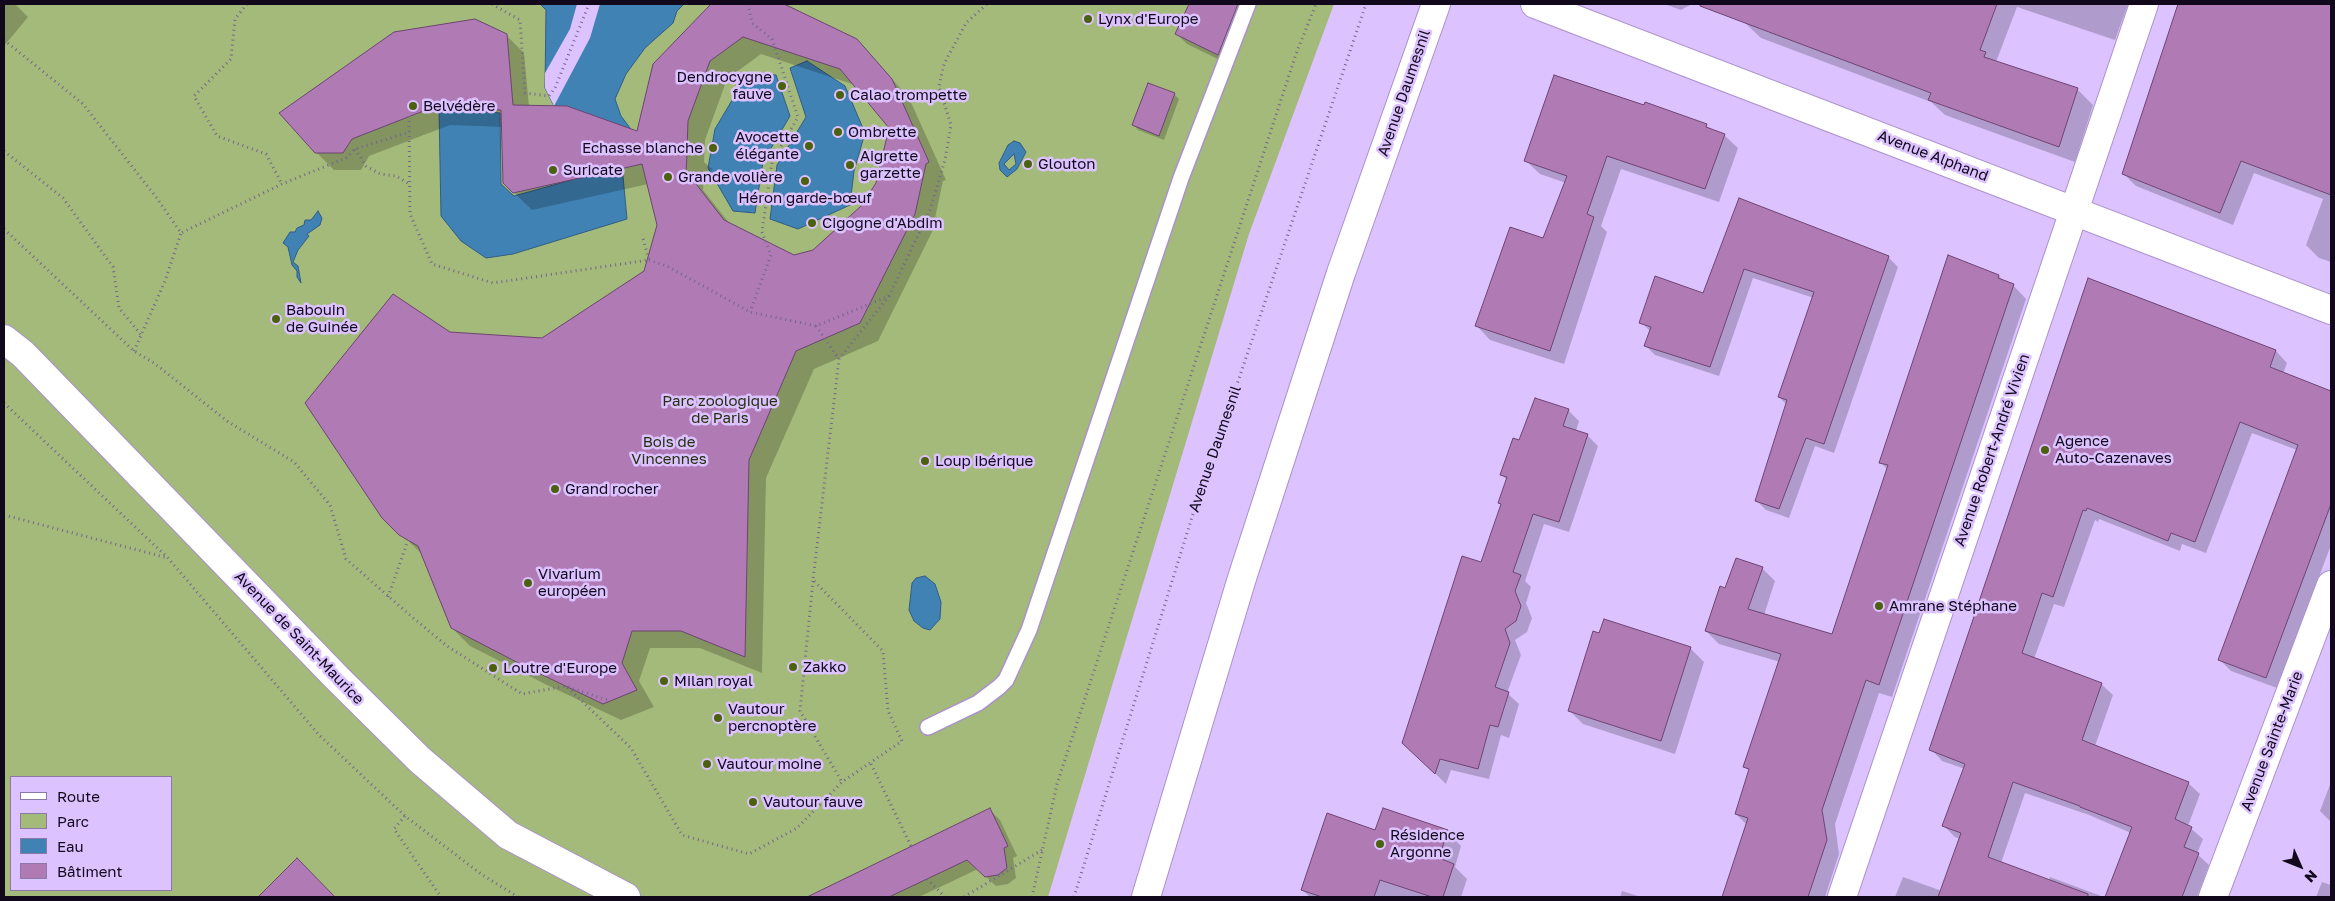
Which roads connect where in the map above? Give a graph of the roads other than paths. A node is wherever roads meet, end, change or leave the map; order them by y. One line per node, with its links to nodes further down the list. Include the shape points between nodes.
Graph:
1 (1248, 4): 9 (lane, via 1181,178 1030,630 1006,680 978,703)
2 (1436, 4): 11 (street, Avenue Daumesnil, via 1341,273 1269,495)
3 (1535, 4): 5 (street, Avenue Alphand)
4 (2144, 4): 5 (street, Avenue Robert-André Vivien)
5 (2074, 210): 6 (street, Avenue Alphand); 12 (street, Avenue Robert-André Vivien)
6 (2331, 310)
7 (4, 339): 10 (street, Avenue de Saint-Maurice, via 23,354 420,760 508,835)
8 (2331, 585): 13 (street, Avenue Sainte-Marie)
9 (928, 728)
10 (626, 897)
11 (1146, 897)
12 (1842, 897)
13 (2213, 897)

